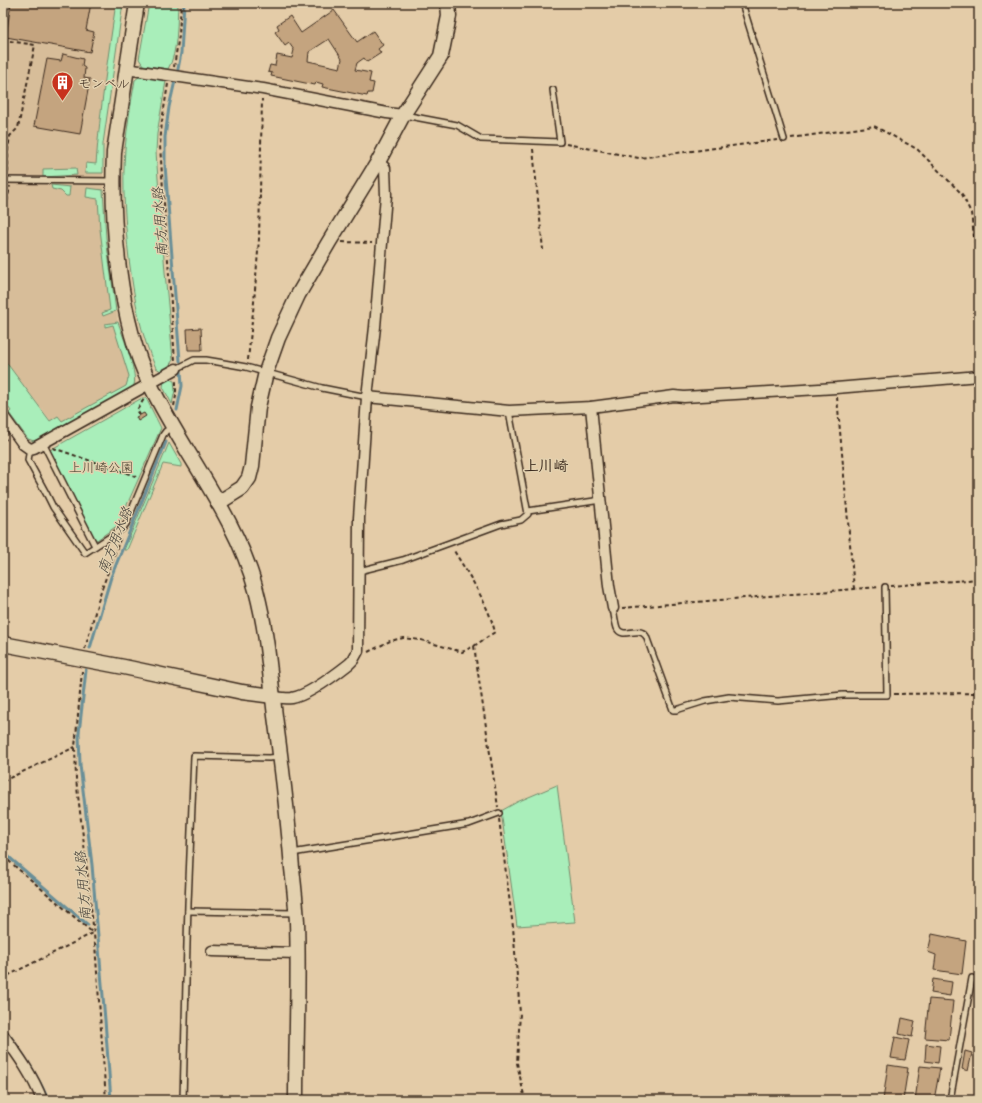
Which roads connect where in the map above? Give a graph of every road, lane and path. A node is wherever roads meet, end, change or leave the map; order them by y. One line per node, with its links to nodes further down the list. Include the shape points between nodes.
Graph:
1 (137, 3): 6 (street)
2 (181, 3): 7 (path, via 179,36)
3 (448, 3): 10 (street, via 449,16 441,56)
4 (742, 3): 11 (lane)
5 (3, 40): 15 (path, via 35,45 18,128 10,136)
6 (126, 69): 7 (street); 16 (street, via 114,152)
7 (171, 74): 8 (street); 23 (path, via 160,146)
8 (263, 89): 10 (street); 22 (path, via 259,239)
9 (553, 90): 13 (lane)
10 (403, 115): 12 (lane, via 457,125 481,139); 14 (street)
11 (784, 140): 13 (path, via 639,158); 21 (path, via 874,126 917,149 962,194 971,213)
12 (532, 141): 13 (lane); 20 (path)
13 (560, 142)
14 (378, 162): 18 (street); 19 (street, via 386,172)
15 (5, 180): 16 (lane); 17 (path, via 10,186)
16 (114, 181): 27 (street, via 117,245 124,298)
17 (3, 222)
18 (329, 242): 19 (path); 24 (street, via 292,308)
19 (382, 244): 28 (street)
20 (543, 250)
21 (979, 274)
22 (246, 367): 23 (lane, via 199,360 188,362); 24 (lane)
23 (176, 369): 27 (street); 31 (path, via 175,404)
24 (266, 372): 28 (lane, via 322,388); 39 (street, via 258,407 249,478 242,488)
25 (979, 376): 26 (street)
26 (836, 388): 29 (street, via 674,396); 47 (path)
27 (147, 390): 31 (street); 32 (path, via 137,410); 35 (street)
28 (367, 397): 30 (street); 44 (street)
29 (591, 407): 30 (street); 38 (street)
30 (509, 411): 40 (lane)
31 (165, 412): 34 (street)
32 (140, 415)
33 (3, 416): 36 (street, via 23,444)
34 (173, 426): 37 (lane, via 163,435); 39 (street)
35 (47, 445): 36 (street); 37 (path); 43 (lane)
36 (30, 449): 43 (lane, via 28,460 53,507 85,553)
37 (145, 479): 41 (lane)
38 (601, 500): 40 (lane); 48 (street)
39 (218, 503): 55 (street, via 243,551 256,590 266,638)
40 (528, 512): 42 (lane, via 527,517 521,520 502,524)
41 (122, 529): 43 (lane); 52 (path, via 93,616)
42 (449, 544): 44 (lane, via 403,560); 50 (path, via 481,595 495,632)
43 (95, 546)
44 (358, 571): 51 (street)
45 (979, 579): 46 (path)
46 (885, 587): 47 (path); 54 (lane)
47 (854, 589): 48 (path)
48 (613, 608): 54 (lane, via 619,631 644,632 673,710 729,697 778,701 843,695)
49 (3, 644): 52 (street)
50 (474, 646): 51 (path, via 462,652 421,640 403,638 390,641 364,654); 59 (path)
51 (357, 654): 55 (street, via 345,667 308,692 292,698)
52 (84, 658): 55 (street, via 242,692); 56 (path)
53 (979, 693): 54 (path)
54 (887, 695)
55 (273, 696): 57 (street)
56 (75, 747): 58 (path); 64 (path, via 76,779)
57 (281, 757): 60 (street); 62 (lane, via 194,756)
58 (3, 780)
59 (499, 813): 60 (lane, via 469,824); 74 (path, via 513,927 520,1013 517,1063)
60 (291, 853): 63 (street)
61 (3, 856): 64 (path)
62 (188, 911): 63 (lane); 72 (lane)
63 (296, 913): 66 (street)
64 (93, 933): 67 (path); 71 (path)
65 (212, 951): 66 (street)
66 (297, 953): 73 (street)
67 (3, 978)
68 (972, 978): 75 (lane)
69 (3, 1035): 70 (street, via 29,1073)
70 (42, 1100)
71 (106, 1100)
72 (183, 1100)
73 (296, 1100)
74 (525, 1100)
75 (950, 1100)

